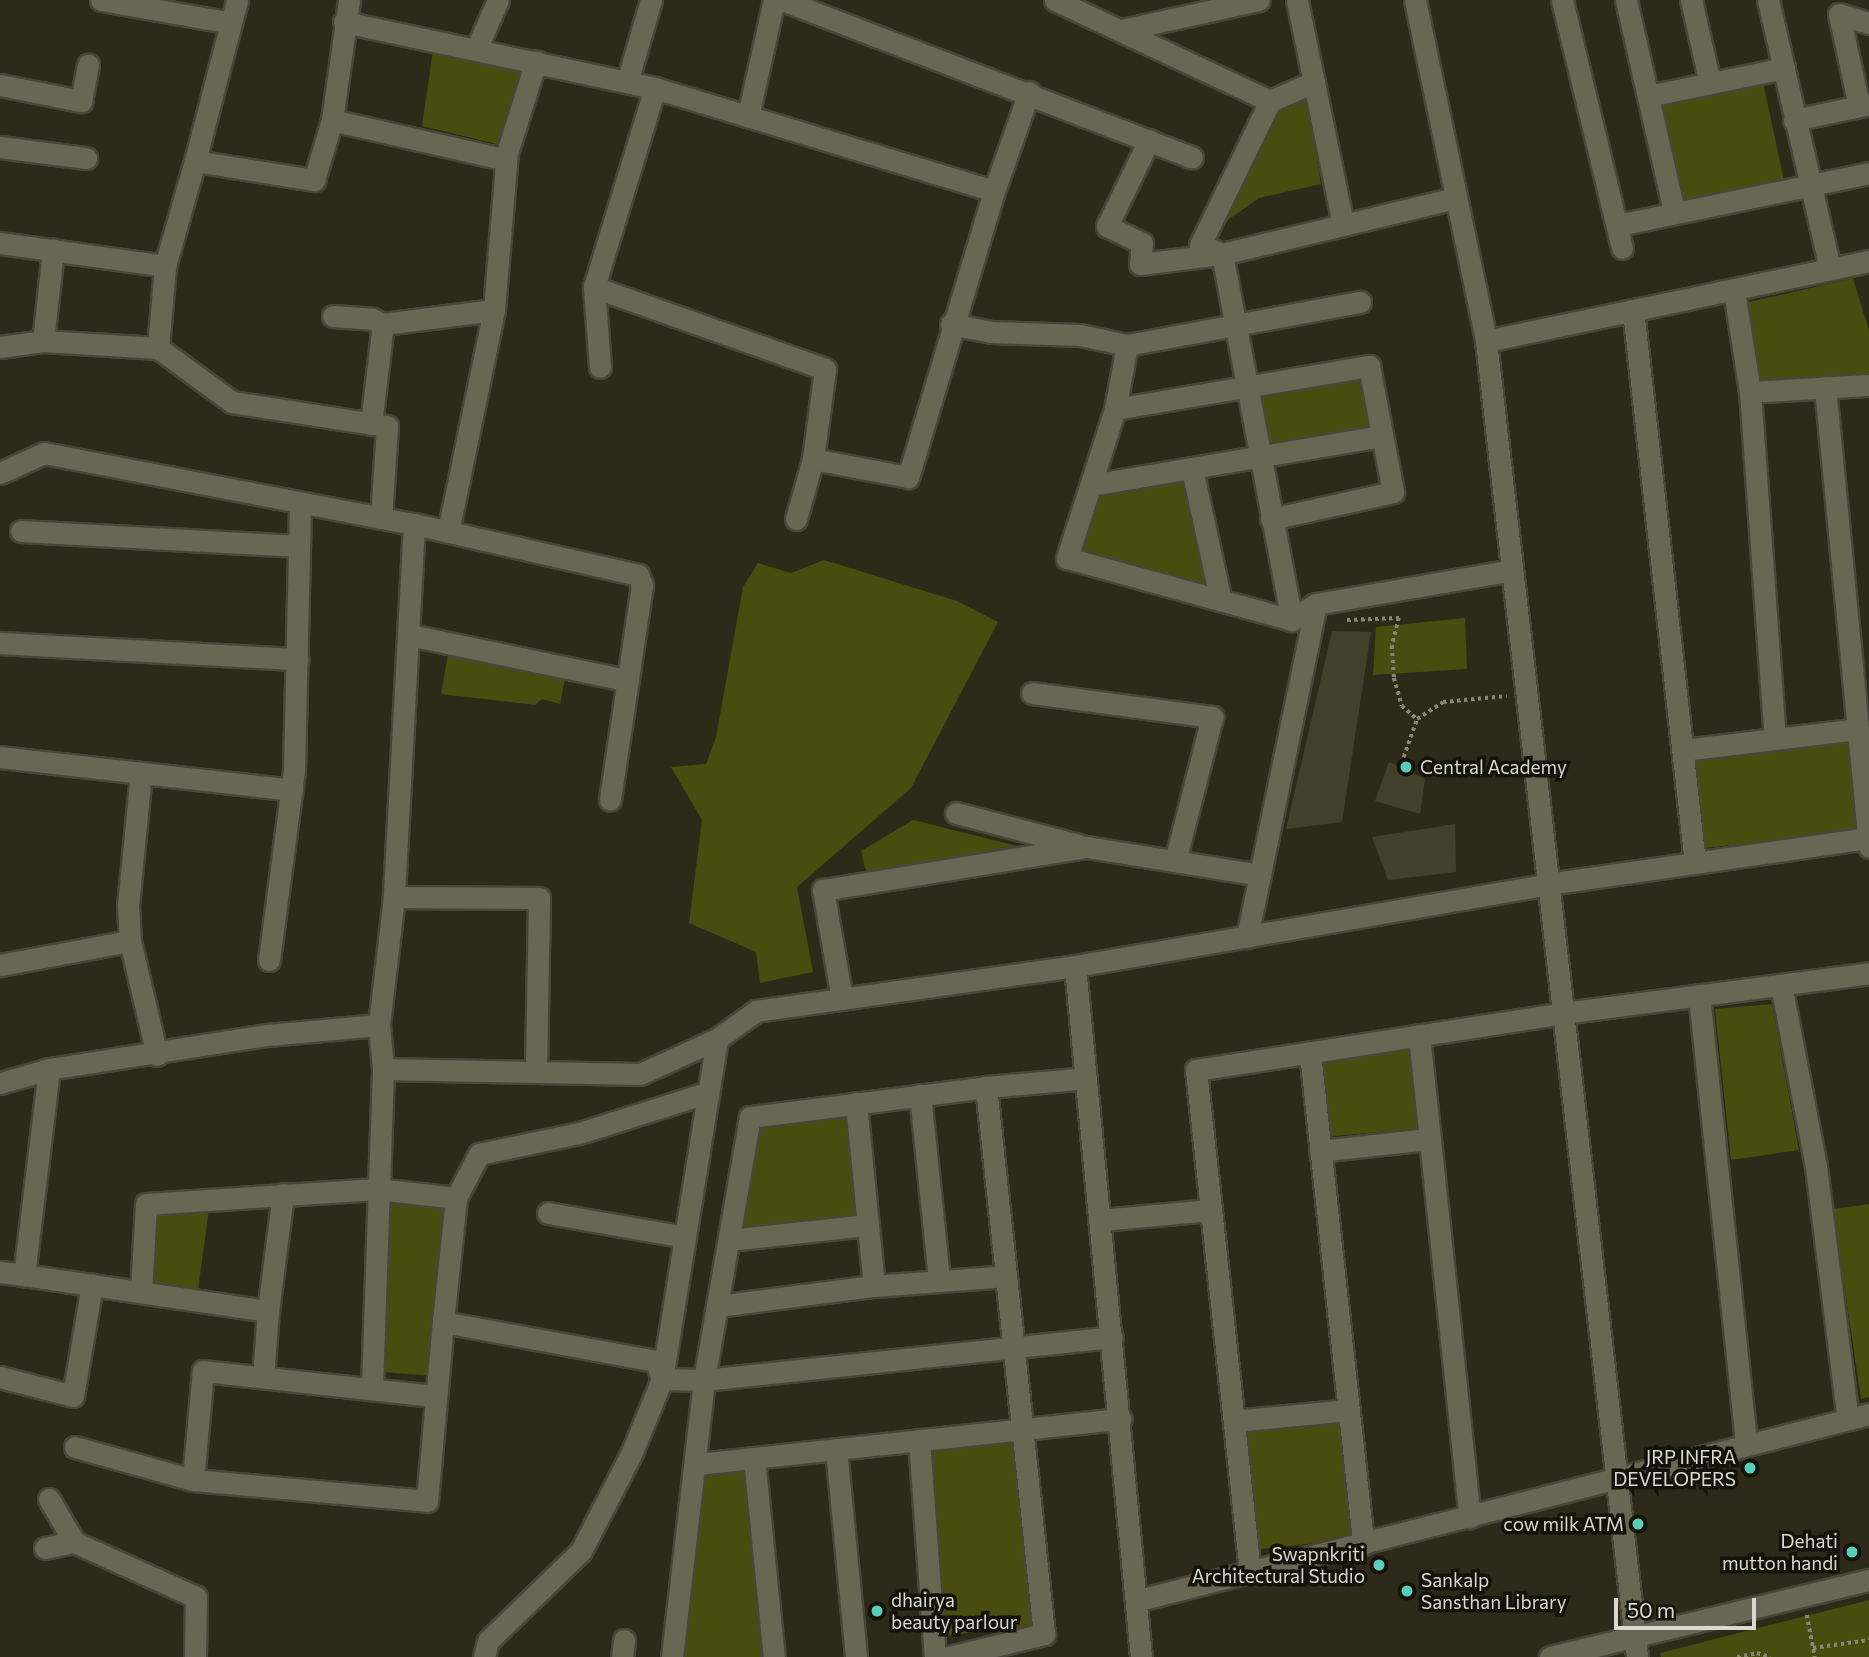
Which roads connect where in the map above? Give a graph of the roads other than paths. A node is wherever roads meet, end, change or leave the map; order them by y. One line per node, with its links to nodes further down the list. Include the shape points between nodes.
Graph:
1 (101, 0): 16 (street)
2 (237, 0): 19 (street)
3 (349, 0): 18 (street)
4 (498, 0): 22 (street)
5 (651, 0): 26 (street)
6 (774, 0): 35 (street)
7 (782, 0): 31 (street)
8 (1055, 0): 17 (street)
9 (1259, 0): 21 (street)
10 (1297, 0): 27 (street)
11 (1415, 0): 47 (street)
12 (1562, 0): 50 (street)
13 (1626, 0): 32 (street)
14 (1691, 0): 28 (street)
15 (1768, 0): 25 (street)
16 (192, 6): 19 (street)
17 (1091, 8): 21 (street)
18 (344, 22): 22 (street); 36 (street)
19 (231, 23): 43 (street)
20 (1869, 23): 34 (street, via 1839,14)
21 (1122, 30): 33 (street)
22 (477, 47): 23 (street)
23 (536, 61): 26 (street); 42 (street)
24 (88, 65): 29 (street, via 80,101)
25 (1784, 68): 28 (street); 37 (street)
26 (627, 82): 30 (street)
27 (1314, 82): 33 (street); 49 (street)
28 (1710, 83): 32 (street)
29 (0, 85)
30 (655, 89): 35 (street); 58 (street)
31 (1028, 92): 38 (street); 46 (street)
32 (1648, 96): 48 (street)
33 (1270, 101): 54 (street, via 1200,245)
34 (1864, 105): 37 (street)
35 (748, 116): 46 (street)
36 (332, 120): 42 (street); 43 (street, via 314,180)
37 (1794, 120): 45 (street)
38 (1149, 140): 40 (street); 54 (street, via 1107,226 1142,243 1140,264)
39 (0, 147): 41 (street)
40 (1192, 157)
41 (86, 158)
42 (506, 160): 61 (street)
43 (195, 161): 55 (street)
44 (1869, 173): 45 (street)
45 (1810, 187): 48 (street); 57 (street)
46 (994, 191): 65 (street)
47 (1456, 198): 49 (street); 68 (street)
48 (1674, 212): 50 (street)
49 (1343, 225): 54 (street)
50 (1618, 225): 52 (street)
51 (0, 243): 53 (street)
52 (1622, 248)
53 (53, 250): 55 (street); 67 (street)
54 (1222, 254): 66 (street)
55 (165, 265): 71 (street)
56 (1867, 267): 57 (street)
57 (1830, 269): 59 (street)
58 (594, 287): 72 (street); 81 (street, via 825,369)
59 (1734, 290): 62 (street); 76 (street)
60 (1360, 302): 66 (street)
61 (494, 310): 64 (street); 91 (street)
62 (1633, 310): 68 (street); 104 (street)
63 (333, 316): 64 (street)
64 (383, 324): 78 (street)
65 (951, 324): 69 (street, via 991,332 1080,335); 81 (street, via 908,477)
66 (1235, 324): 69 (street); 73 (street)
67 (43, 341): 70 (street); 71 (street)
68 (1486, 341): 93 (street)
69 (1127, 345): 77 (street)
70 (0, 347)
71 (158, 348): 78 (street, via 232,402)
72 (600, 367)
73 (1246, 384): 77 (street); 79 (street, via 1368,366); 80 (street)
74 (1869, 385): 75 (street)
75 (1825, 387): 76 (street); 102 (street)
76 (1750, 392): 103 (street)
77 (1115, 409): 84 (street)
78 (371, 424): 86 (street, via 387,426)
79 (1382, 436): 80 (street); 88 (street, via 1393,492)
80 (1262, 456): 82 (street); 88 (street)
81 (813, 459): 87 (street)
82 (1192, 469): 84 (street); 94 (street)
83 (0, 473): 85 (street, via 44,453)
84 (1091, 485): 94 (street, via 1067,558)
85 (300, 503): 86 (street); 92 (street)
86 (381, 518): 89 (street)
87 (796, 519)
88 (1271, 519): 96 (street)
89 (414, 524): 91 (street); 97 (street)
90 (21, 531): 92 (street)
91 (448, 532): 100 (street, via 638,575 642,585)
92 (299, 546): 99 (street)
93 (1512, 570): 95 (street); 115 (street)
94 (1220, 597): 96 (street)
95 (1316, 604): 96 (street); 114 (street)
96 (1292, 620)
97 (410, 635): 100 (street); 116 (street)
98 (0, 643): 99 (street)
99 (298, 659): 107 (street)
100 (625, 680): 108 (street)
101 (1032, 693): 112 (street, via 1212,717)
102 (1858, 729): 103 (street); 110 (street)
103 (1775, 739): 104 (street)
104 (1683, 750): 113 (street)
105 (0, 757): 106 (street)
106 (141, 773): 107 (street); 118 (street, via 128,905)
107 (292, 790): 119 (street)
108 (610, 800)
109 (956, 813): 111 (street)
110 (1868, 841): 113 (street)
111 (1087, 847): 112 (street); 125 (street, via 823,890)
112 (1175, 862): 114 (street)
113 (1695, 863): 115 (street)
114 (1259, 876): 117 (street)
115 (1548, 884): 117 (street); 126 (street)
116 (394, 897): 127 (street); 134 (street, via 538,898)
117 (1247, 937): 121 (street)
118 (131, 941): 120 (street); 131 (street)
119 (269, 960)
120 (0, 965)
121 (1075, 966): 125 (street); 135 (street)
122 (1869, 973): 123 (street)
123 (1781, 985): 124 (street); 173 (street, via 1816,1167)
124 (1699, 995): 126 (street); 177 (street)
125 (842, 999): 129 (street, via 756,1011)
126 (1563, 1013): 128 (street); 182 (street)
127 (379, 1025): 131 (street, via 267,1035); 133 (street)
128 (1419, 1035): 130 (street); 141 (street)
129 (717, 1039): 134 (street, via 639,1074); 138 (street)
130 (1310, 1053): 142 (street); 146 (street, via 1196,1070)
131 (157, 1055): 132 (street)
132 (48, 1069): 136 (street); 153 (street)
133 (383, 1069): 134 (street); 143 (street)
134 (536, 1069)
135 (1086, 1078): 137 (street); 148 (street)
136 (0, 1083)
137 (986, 1087): 139 (street); 154 (street)
138 (709, 1092): 145 (street, via 579,1133 478,1154); 150 (street)
139 (920, 1095): 140 (street); 155 (street)
140 (856, 1104): 149 (street); 151 (street, via 750,1117)
141 (1429, 1139): 142 (street); 185 (street)
142 (1321, 1151): 170 (street)
143 (377, 1189): 144 (street); 145 (street); 168 (street)
144 (283, 1194): 158 (street, via 146,1204); 160 (street)
145 (456, 1198): 161 (street)
146 (1211, 1210): 148 (street); 174 (street)
147 (548, 1213): 150 (street)
148 (1101, 1220): 162 (street)
149 (868, 1225): 151 (street); 157 (street)
150 (685, 1237): 166 (street)
151 (729, 1240): 159 (street)
152 (0, 1272): 153 (street)
153 (24, 1275): 156 (street)
154 (1006, 1276): 155 (street); 163 (street)
155 (939, 1279): 157 (street)
156 (92, 1285): 158 (street); 164 (street, via 73,1396)
157 (874, 1286): 159 (street)
158 (141, 1292): 160 (street)
159 (717, 1306): 167 (street)
160 (268, 1311): 165 (street)
161 (443, 1322): 166 (street, via 656,1361); 169 (street)
162 (1112, 1337): 163 (street); 172 (street)
163 (1014, 1347): 167 (street); 175 (street)
164 (0, 1377)
165 (263, 1377): 168 (street); 183 (street, via 203,1371)
166 (662, 1379): 167 (street); 194 (street, via 621,1475 581,1551 488,1641)
167 (704, 1380): 181 (street)
168 (372, 1387): 169 (street)
169 (435, 1396): 183 (street, via 427,1500)
170 (1349, 1410): 174 (street); 187 (street)
171 (1869, 1414): 173 (street)
172 (1121, 1419): 175 (street); 191 (street)
173 (1848, 1419): 177 (street)
174 (1234, 1421): 189 (street)
175 (1022, 1429): 176 (street); 199 (street, via 1044,1633)
176 (919, 1440): 179 (street); 198 (street)
177 (1746, 1444): 182 (street)
178 (75, 1447): 183 (street)
179 (836, 1449): 180 (street); 197 (street)
180 (754, 1458): 181 (street); 196 (street)
181 (697, 1464): 195 (street)
182 (1616, 1475): 185 (street); 192 (street)
183 (193, 1480)
184 (49, 1499): 186 (street)
185 (1470, 1517): 187 (street)
186 (74, 1542): 188 (street); 193 (street, via 196,1597)
187 (1363, 1544): 189 (street)
188 (45, 1548)
189 (1250, 1572): 191 (street)
190 (1869, 1580): 192 (street, via 1800,1596)
191 (1139, 1600): 200 (street)
192 (1636, 1647): 201 (street)
193 (195, 1657)
194 (484, 1657)
195 (672, 1657)
196 (775, 1657)
197 (856, 1657)
198 (935, 1657)
199 (950, 1657)
200 (1141, 1657)
201 (1550, 1657)

